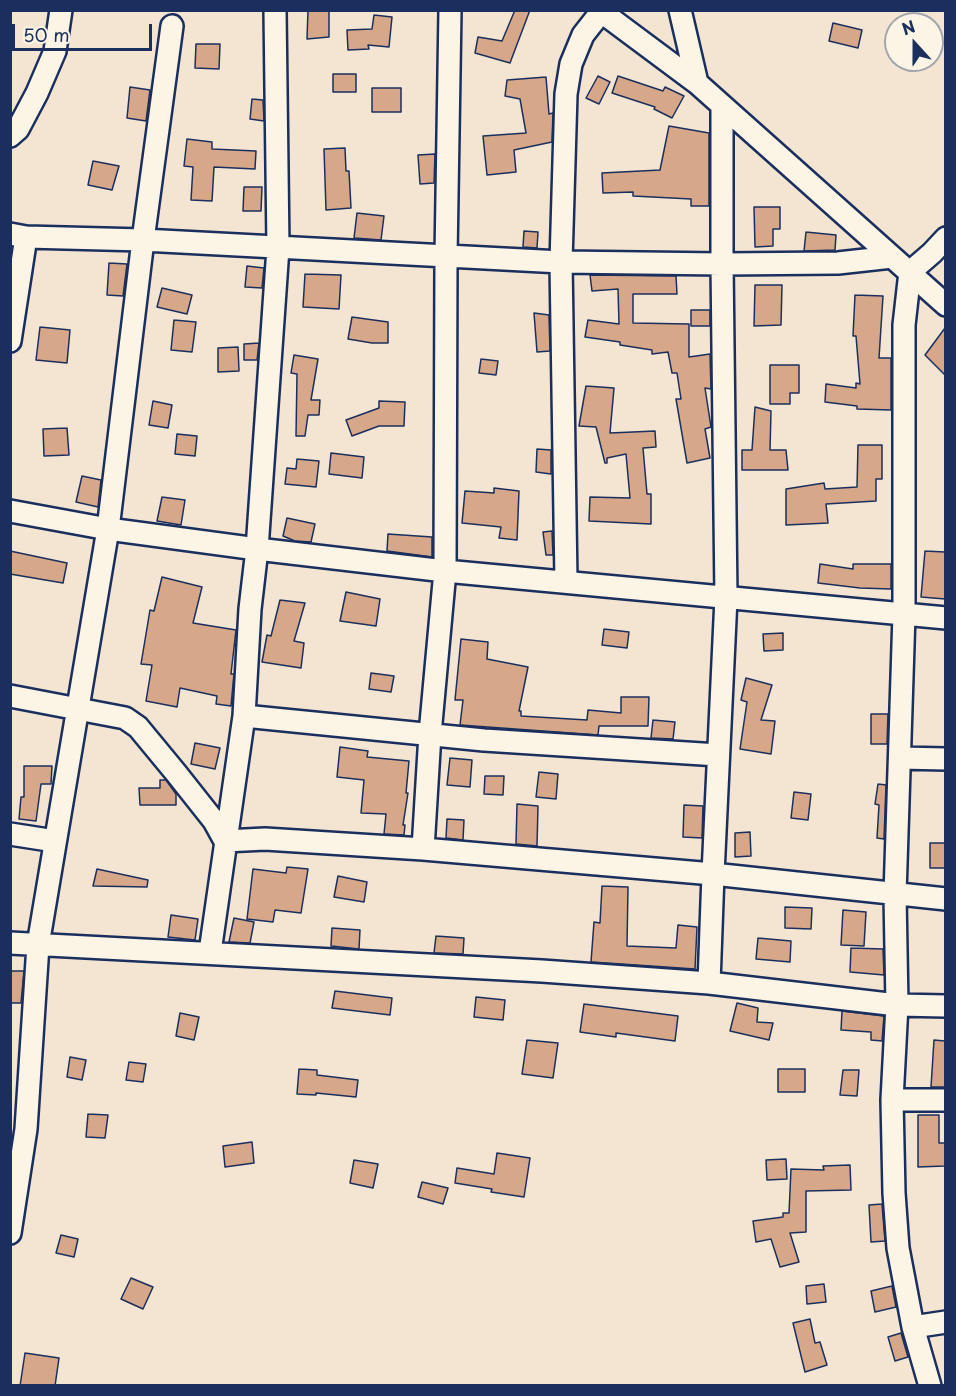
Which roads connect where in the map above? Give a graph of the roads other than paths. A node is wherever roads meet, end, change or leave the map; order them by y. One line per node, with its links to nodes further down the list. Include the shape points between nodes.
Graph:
1 (61, 10): 9 (street, via 55,51 18,129)
2 (275, 10): 12 (street)
3 (450, 10): 14 (street)
4 (680, 10): 7 (street)
5 (600, 11): 7 (street); 16 (street, via 583,35 571,64 566,94)
6 (172, 26): 11 (street)
7 (697, 83): 8 (street)
8 (722, 106): 15 (street); 17 (street)
9 (10, 136)
10 (18, 236): 11 (street); 20 (street)
11 (143, 240): 12 (street); 22 (street)
12 (278, 248): 14 (street); 23 (street)
13 (941, 249): 18 (street)
14 (446, 257): 16 (street); 24 (street)
15 (892, 257): 17 (street, via 838,263); 18 (street)
16 (561, 262): 17 (street); 25 (street)
17 (722, 264): 26 (street)
18 (910, 272): 19 (street); 27 (street, via 904,325)
19 (945, 305)
20 (10, 341)
21 (10, 511): 22 (street)
22 (108, 529): 23 (street); 30 (street)
23 (257, 549): 24 (street); 31 (street)
24 (445, 571): 25 (street); 32 (street)
25 (566, 581): 26 (street)
26 (726, 598): 27 (street); 33 (street)
27 (904, 614): 28 (street); 34 (street)
28 (945, 618)
29 (10, 696): 30 (street)
30 (78, 709): 37 (street); 38 (street, via 125,718 138,727 214,821)
31 (244, 716): 32 (street); 38 (street)
32 (430, 734): 33 (street); 39 (street)
33 (718, 755): 40 (street)
34 (900, 758): 35 (street); 41 (street)
35 (945, 759)
36 (10, 834): 37 (street)
37 (55, 841): 44 (street)
38 (225, 841): 39 (street, via 265,839); 45 (street)
39 (423, 849): 40 (street)
40 (712, 874): 41 (street); 46 (street)
41 (895, 894): 42 (street); 47 (street)
42 (945, 898)
43 (10, 943): 44 (street)
44 (38, 945): 45 (street); 51 (street, via 26,1129)
45 (210, 952): 46 (street)
46 (709, 983): 47 (street)
47 (897, 1005): 48 (street); 49 (street)
48 (945, 1006)
49 (892, 1100): 50 (street); 53 (street, via 898,1248)
50 (945, 1100)
51 (10, 1233)
52 (945, 1322): 53 (street)
53 (913, 1328): 54 (street)
54 (930, 1386)

